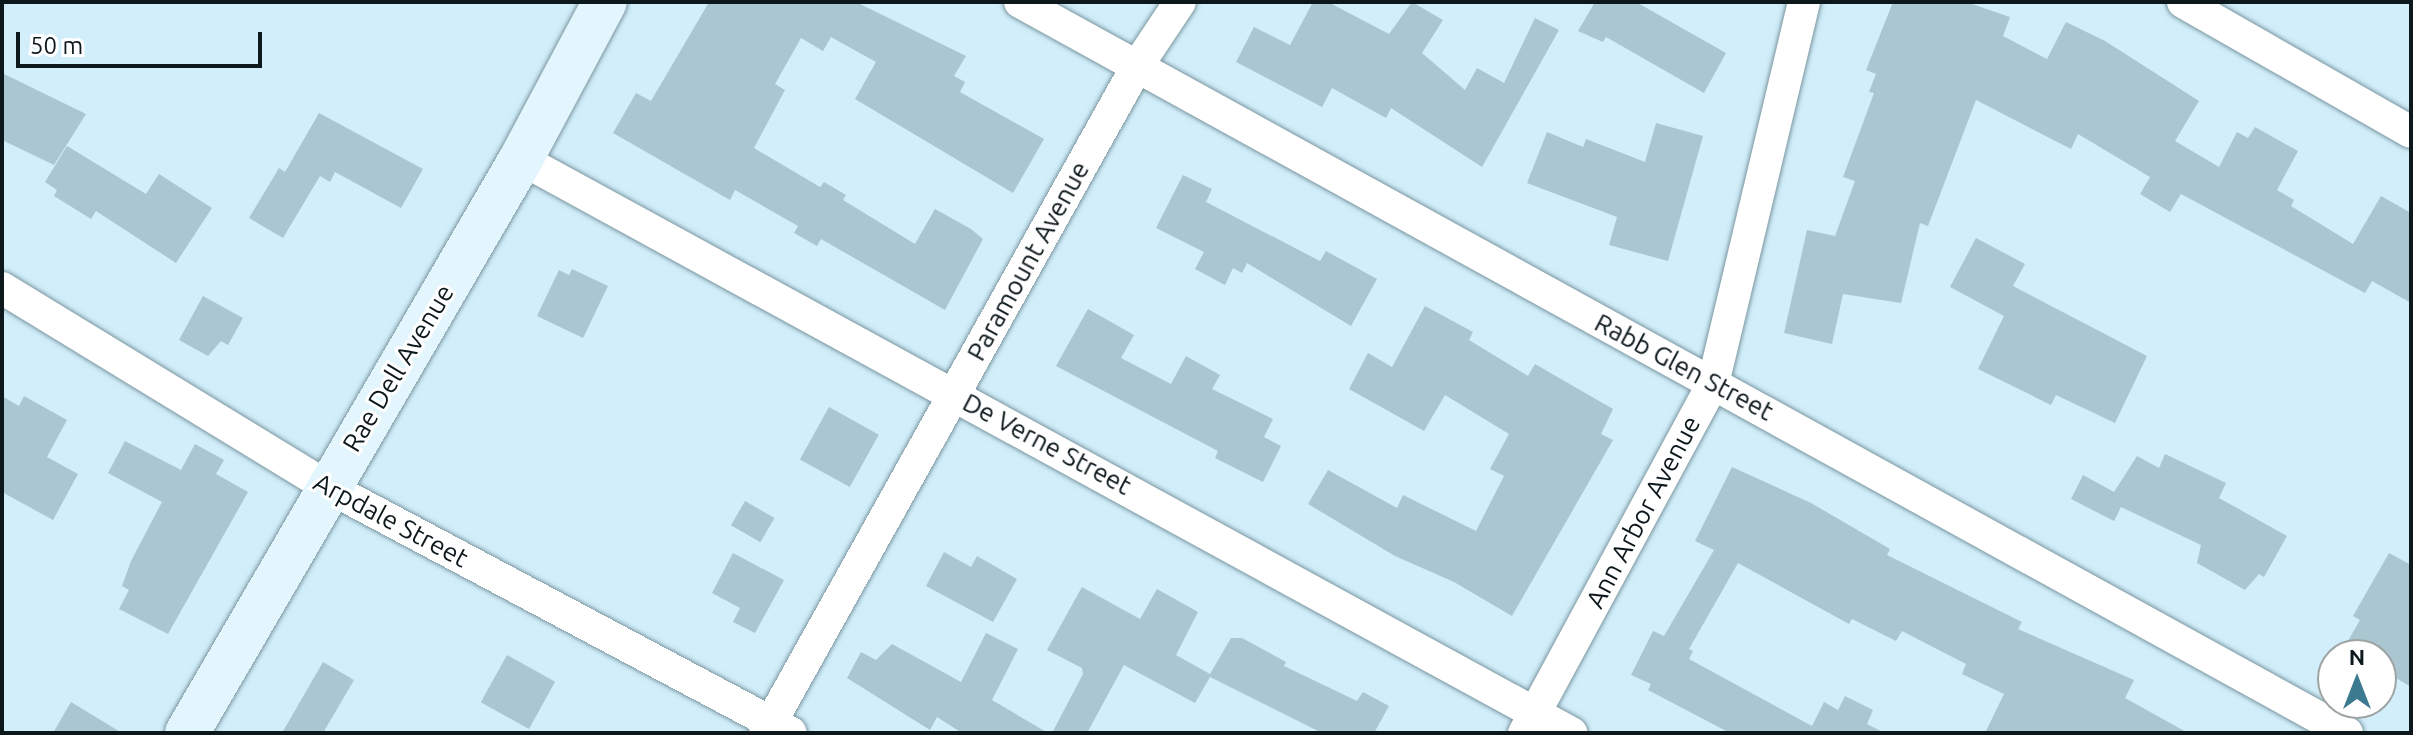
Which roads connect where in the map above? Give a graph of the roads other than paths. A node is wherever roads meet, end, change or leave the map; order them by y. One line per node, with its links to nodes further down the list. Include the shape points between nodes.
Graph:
1 (605, 2): 8 (street, Rae Dell Avenue)
2 (1020, 2): 6 (street, Rabb Glen Street)
3 (1180, 2): 6 (street, Paramount Avenue)
4 (1804, 2): 10 (street, Ann Arbor Avenue)
5 (2183, 2): 7 (street)
6 (1136, 68): 10 (street, Rabb Glen Street); 11 (street, Paramount Avenue)
7 (2411, 132)
8 (521, 159): 11 (street, De Verne Street); 12 (street, Rae Dell Avenue)
9 (2, 288): 12 (street, Arpdale Street)
10 (1713, 384): 13 (street, Ann Arbor Avenue); 17 (street, Rabb Glen Street, via 1902,483)
11 (953, 394): 13 (street, De Verne Street); 14 (street, Paramount Avenue)
12 (328, 487): 14 (street, Arpdale Street); 15 (street, Rae Dell Avenue)
13 (1530, 723): 16 (street, De Verne Street)
14 (776, 729)
15 (187, 733)
16 (1571, 733)
17 (2347, 733)

